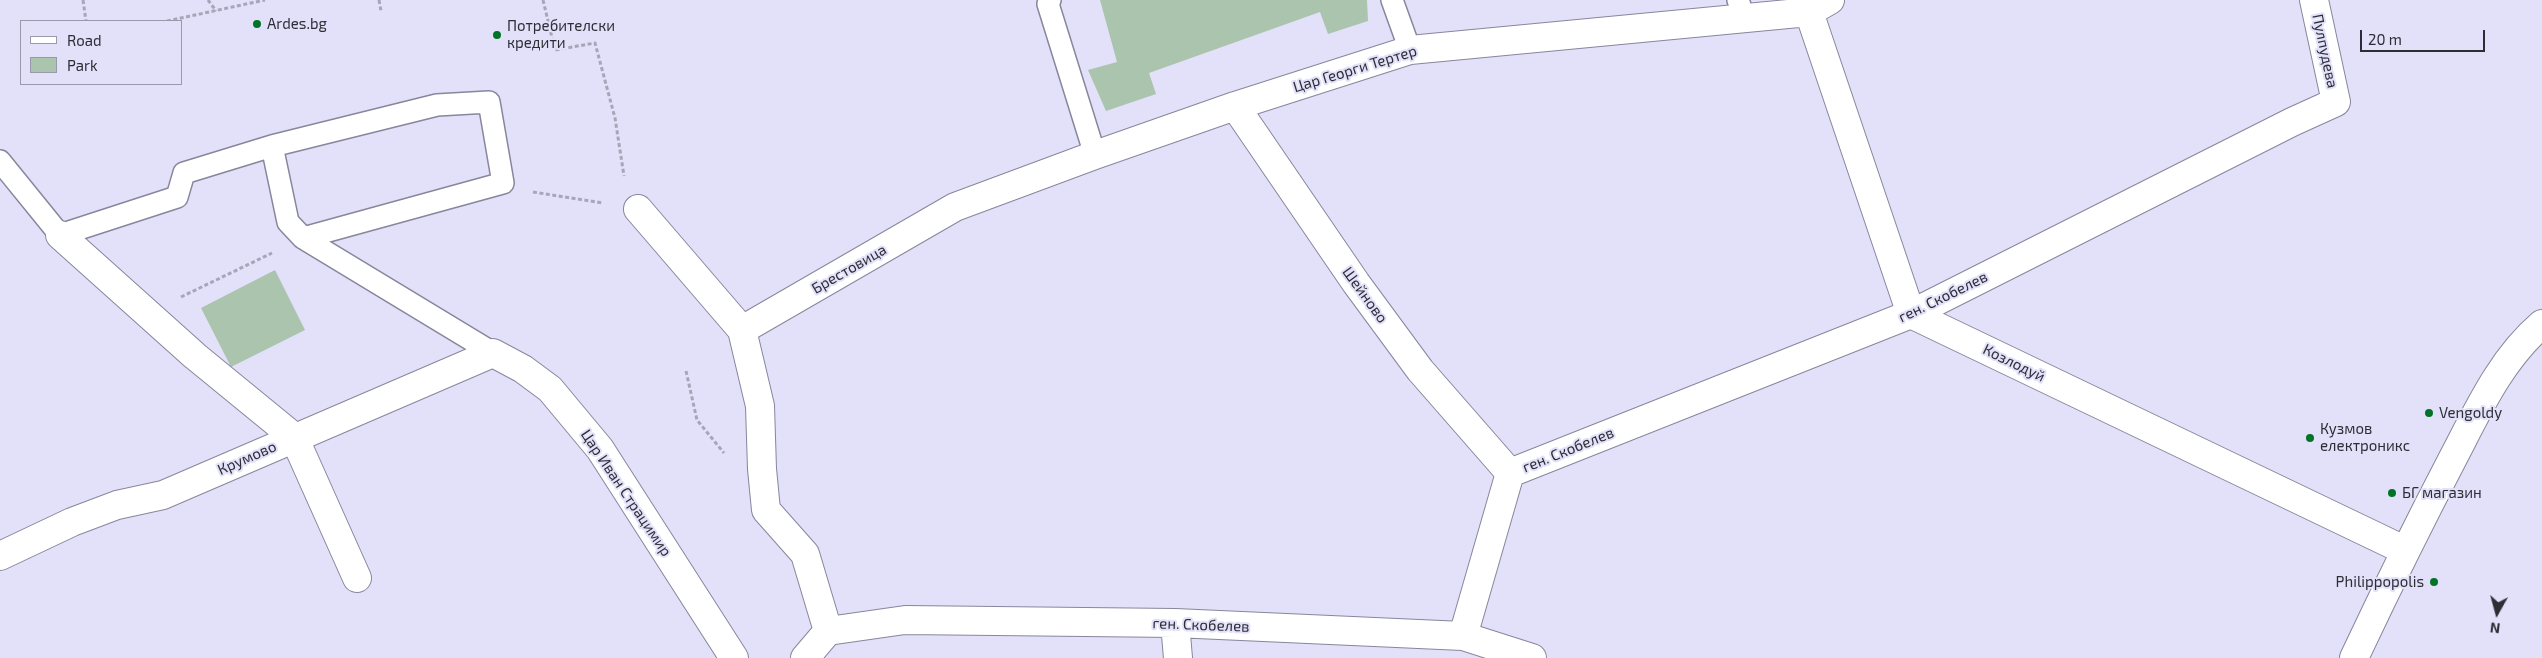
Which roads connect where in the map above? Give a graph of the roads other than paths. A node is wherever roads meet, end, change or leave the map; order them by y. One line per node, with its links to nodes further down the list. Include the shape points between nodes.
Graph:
1 (1050, 0): 10 (lane, via 1048,4)
2 (1392, 0): 6 (lane)
3 (2314, 0): 7 (street, Пулпудева)
4 (1819, 6): 5 (street, Цар Георги Тертер); 16 (street)
5 (1741, 9): 6 (street, Цар Георги Тертер)
6 (1410, 50): 8 (street, Цар Георги Тертер)
7 (2336, 102): 16 (street, ген. Скобелев)
8 (1235, 106): 10 (street, Цар Георги Тертер); 21 (street, Шейново, via 1420,370)
9 (272, 146): 14 (lane, via 184,172 176,197); 15 (lane, via 288,222); 15 (lane, via 437,104 489,102 503,183)
10 (1095, 155): 12 (street, Цар Георги Тертер)
11 (0, 161): 14 (lane)
12 (955, 207): 18 (street, Брестовица)
13 (638, 209): 18 (street)
14 (60, 235): 20 (street, via 195,356)
15 (303, 238): 19 (lane)
16 (1911, 314): 21 (street, ген. Скобелев); 22 (street, Козлодуй)
17 (2542, 324): 22 (street, via 2528,336 2492,383)
18 (742, 330): 26 (street, via 760,406 766,510 805,554)
19 (493, 353): 20 (street, Крумово); 28 (street, Цар Иван Страцимир, via 550,389 600,449)
20 (294, 437): 23 (street, Крумово, via 163,495 117,505); 24 (street)
21 (1510, 474): 27 (street, ген. Скобелев)
22 (2404, 550): 32 (street)
23 (0, 556)
24 (356, 578)
25 (1175, 623): 26 (street, ген. Скобелев, via 905,620); 27 (street, ген. Скобелев); 30 (street)
26 (828, 631): 29 (street)
27 (1463, 636): 31 (street)
28 (734, 658)
29 (805, 658)
30 (1178, 658)
31 (1532, 658)
32 (2354, 658)

